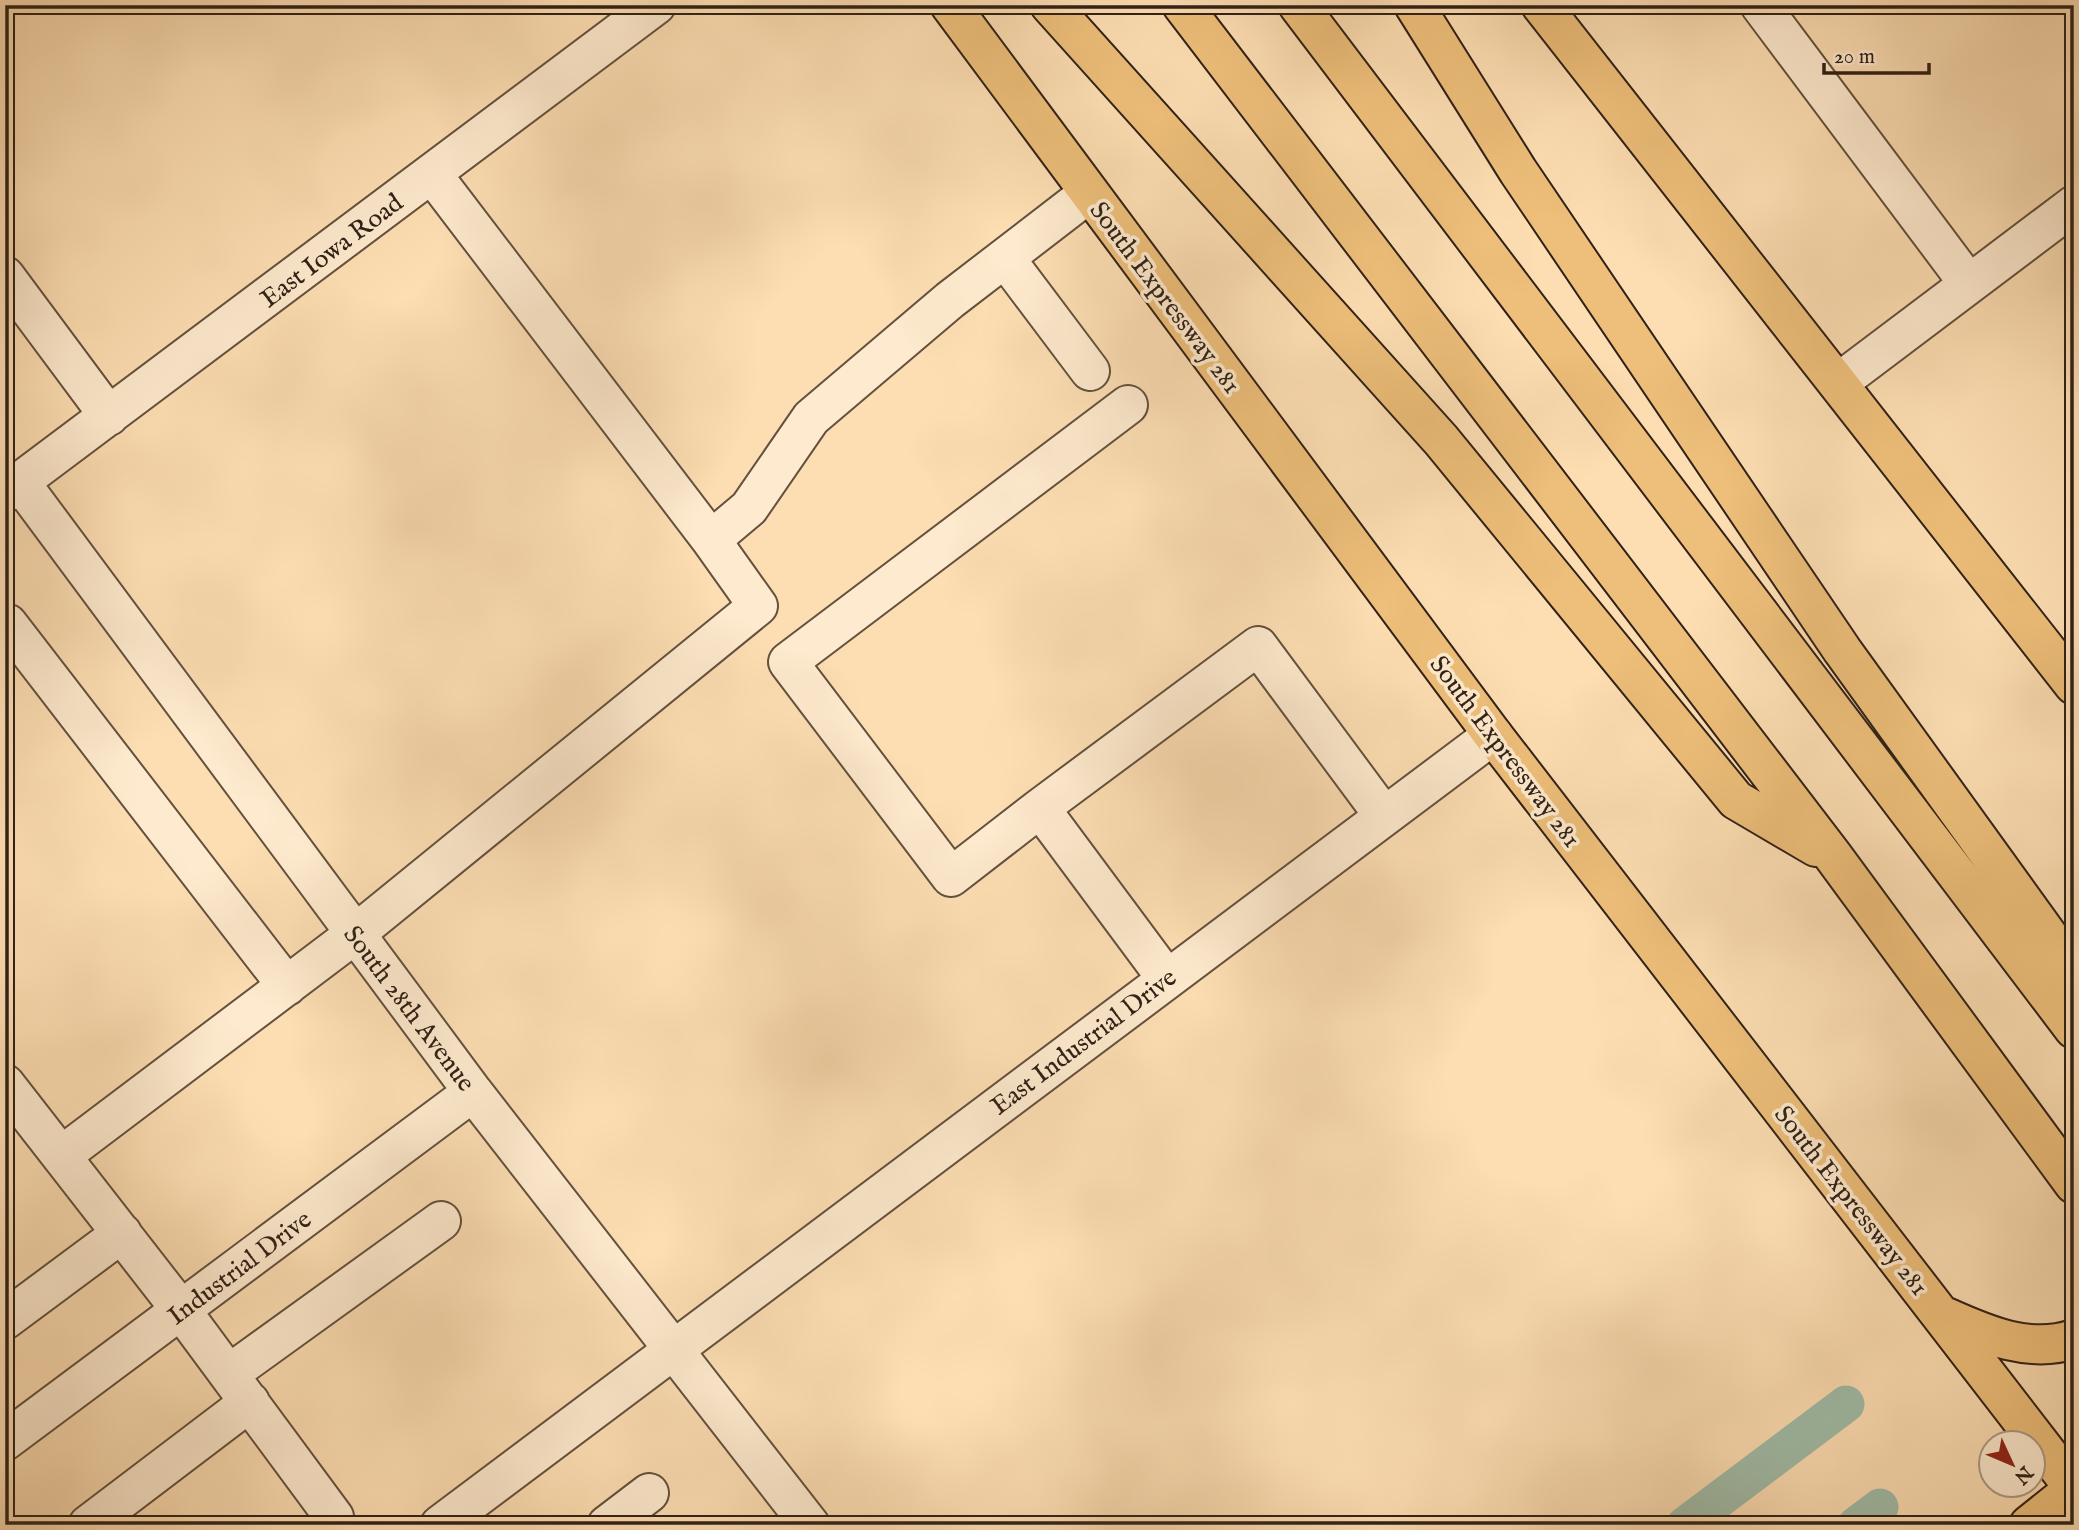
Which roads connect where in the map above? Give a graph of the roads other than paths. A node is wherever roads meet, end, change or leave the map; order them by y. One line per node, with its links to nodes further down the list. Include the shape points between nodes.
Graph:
1 (656, 5): 9 (street, East Iowa Road)
2 (950, 5): 10 (main road, South Expressway 281)
3 (1050, 5): 26 (main road, via 1441,440 1736,800)
4 (1182, 5): 26 (main road)
5 (1297, 5): 30 (main road)
6 (1414, 5): 30 (main road, via 1518,171 1842,650 2049,937)
7 (1542, 5): 16 (main road)
8 (1760, 5): 14 (street)
9 (432, 174): 18 (street, East Iowa Road); 20 (street)
10 (1089, 193): 12 (street); 23 (main road, South Expressway 281)
11 (2074, 205): 14 (street)
12 (1005, 258): 15 (street); 20 (street, via 811,418 749,508)
13 (5, 276): 18 (street)
14 (1969, 284): 16 (street)
15 (1090, 371)
16 (1838, 383): 22 (main road)
17 (1128, 405): 24 (street, via 788,662 951,877)
18 (109, 416): 19 (street, East Iowa Road)
19 (13, 488): 27 (street, South 28th Avenue)
20 (711, 540): 27 (street, via 758,606)
21 (5, 624): 29 (street)
22 (2074, 685)
23 (1493, 735): 25 (street, East Industrial Drive); 38 (main road, South Expressway 281)
24 (1040, 807): 25 (street, via 1258,646); 28 (street)
25 (1384, 816): 28 (street, East Industrial Drive)
26 (1833, 856): 34 (main road)
27 (355, 934): 29 (street); 32 (street, South 28th Avenue)
28 (1167, 979): 41 (street, East Industrial Drive)
29 (287, 986): 33 (street)
30 (2074, 1028)
31 (5, 1084): 33 (street)
32 (473, 1092): 37 (street, Industrial Drive); 41 (street, South 28th Avenue)
33 (61, 1156): 36 (street)
34 (2074, 1184)
35 (441, 1221): 42 (street)
36 (122, 1233): 37 (street); 39 (street)
37 (181, 1310): 42 (street); 43 (street, Industrial Drive)
38 (1941, 1314): 40 (main road, via 1996,1340 2063,1343); 44 (main road, South Expressway 281)
39 (5, 1320)
40 (2074, 1339)
41 (674, 1348): 48 (street, East Industrial Drive); 50 (street, South 28th Avenue)
42 (239, 1388): 46 (street); 47 (street)
43 (5, 1441)
44 (2074, 1488): 51 (main road)
45 (649, 1493): 49 (street)
46 (330, 1522)
47 (88, 1525)
48 (440, 1525)
49 (607, 1525)
50 (810, 1525)
51 (2029, 1525)

